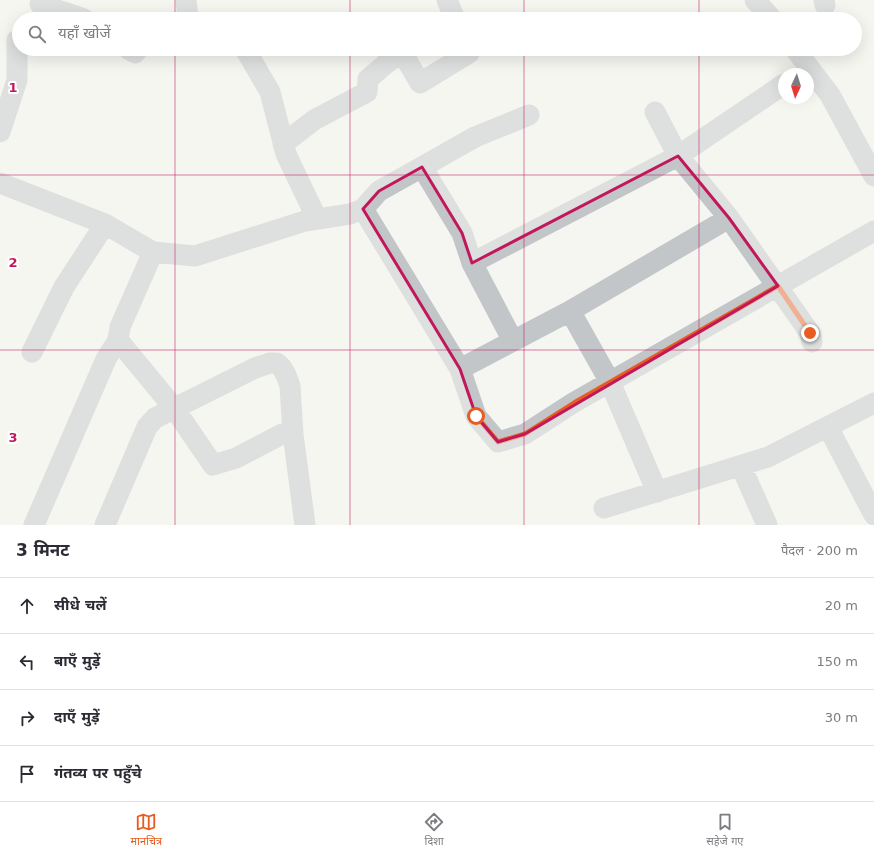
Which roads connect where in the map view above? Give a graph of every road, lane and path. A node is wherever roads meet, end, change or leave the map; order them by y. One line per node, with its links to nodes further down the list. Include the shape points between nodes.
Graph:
1 (186, 0): 6 (street)
2 (446, 0): 7 (street)
3 (755, 0): 8 (street)
4 (38, 8): 5 (street)
5 (55, 12)
6 (187, 12)
7 (451, 12)
8 (766, 12)
9 (14, 56): 20 (street, via 17,80)
10 (249, 56): 21 (street, via 270,92)
11 (397, 56): 21 (street, via 368,79 367,92 314,120)
12 (407, 56): 13 (street, via 420,83)
13 (463, 56)
14 (798, 56): 15 (street)
15 (802, 68)
16 (814, 80): 22 (street, via 830,95)
17 (778, 88): 23 (street)
18 (654, 112): 23 (street)
19 (529, 115): 24 (street, via 475,137)
20 (0, 132)
21 (283, 144): 29 (street)
22 (869, 155): 25 (street)
23 (678, 156): 28 (street); 33 (street)
24 (422, 167): 27 (street, via 379,191); 33 (street, via 462,233)
25 (874, 176)
26 (0, 183): 30 (street)
27 (363, 209): 29 (street, via 350,214); 40 (street)
28 (729, 218): 34 (street); 35 (street)
29 (317, 219): 32 (street, via 196,256)
30 (106, 224): 32 (street); 39 (street, via 64,287)
31 (874, 230): 34 (street)
32 (154, 252): 36 (street, via 120,327)
33 (472, 262): 37 (street)
34 (778, 286): 38 (street, via 810,333); 41 (street)
35 (570, 311): 37 (street); 41 (street)
36 (118, 340): 43 (street); 50 (street, via 106,359)
37 (513, 341): 40 (street)
38 (812, 342)
39 (32, 352)
40 (460, 369): 41 (street, via 476,416 498,442 525,434)
41 (610, 382): 47 (street)
42 (874, 403): 44 (street)
43 (174, 408): 45 (street, via 213,465 236,458 282,434); 45 (street, via 255,368 277,363 290,386); 51 (street, via 155,418 147,427)
44 (828, 427): 46 (street, via 768,458); 49 (street)
45 (293, 434): 52 (street)
46 (741, 466): 47 (street); 53 (street)
47 (657, 492): 48 (street)
48 (604, 508)
49 (874, 515)
50 (34, 525)
51 (105, 525)
52 (305, 525)
53 (766, 525)

